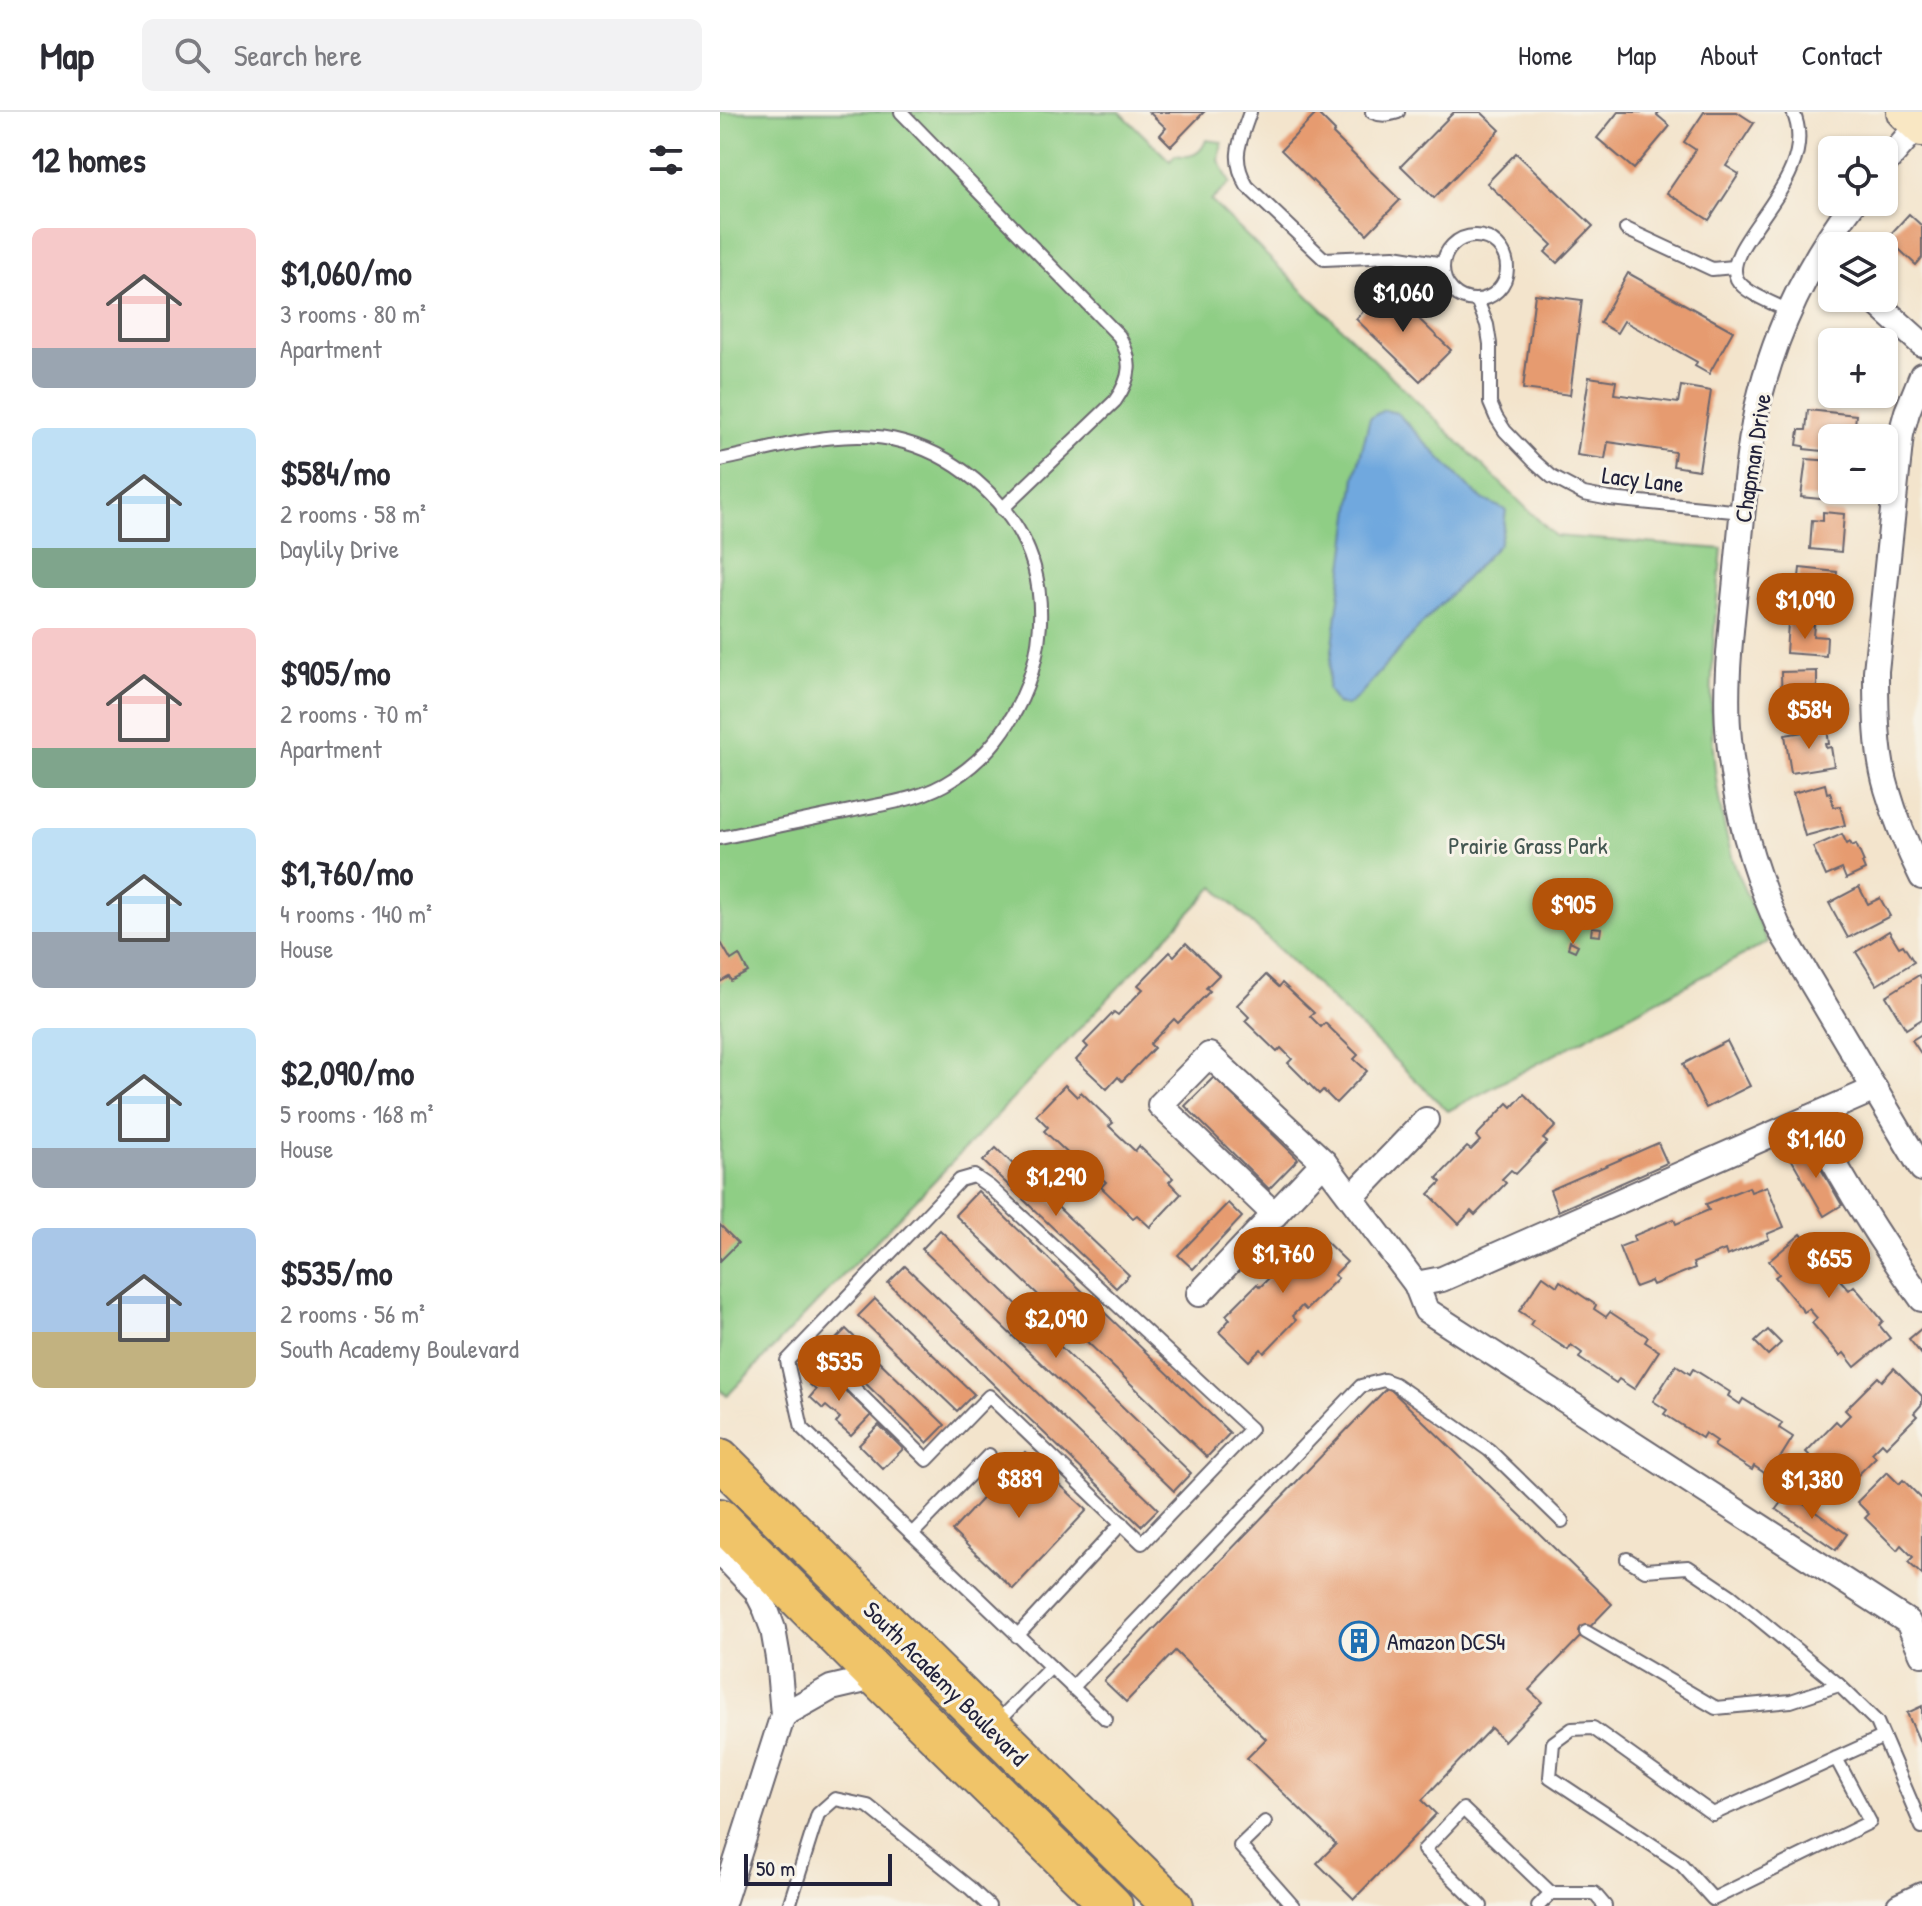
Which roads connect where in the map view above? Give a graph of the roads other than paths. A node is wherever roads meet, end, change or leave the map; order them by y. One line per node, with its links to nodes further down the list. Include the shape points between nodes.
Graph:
1 (901, 112): 18 (lane, via 1119,336 1130,358 1115,401)
2 (1250, 112): 9 (lane, via 1238,147 1240,174 1324,259 1394,256)
3 (1372, 112): 4 (lane)
4 (1398, 112)
5 (1793, 112): 10 (lane, via 1799,133 1794,165)
6 (1915, 122): 7 (street)
7 (1898, 145)
8 (1626, 229): 10 (lane, via 1712,269)
9 (1443, 264): 12 (lane, via 1450,289); 12 (lane, via 1456,243 1473,237 1502,251 1507,267 1503,284)
10 (1734, 267): 13 (lane, via 1744,287)
11 (1818, 270): 13 (street, Chapman Drive)
12 (1477, 300): 19 (lane, Lacy Lane, via 1490,344 1490,403 1524,451 1552,477 1584,494 1610,499)
13 (1789, 311): 19 (street, Chapman Drive, via 1758,407)
14 (1887, 312): 15 (street)
15 (1922, 344)
16 (1922, 375): 21 (street, via 1899,450 1876,671 1886,787)
17 (720, 460): 18 (lane, via 826,438 875,436 928,449 969,476)
18 (1002, 509): 20 (lane, via 1033,566 1040,610 1031,673 1001,735 972,766 925,795)
19 (1743, 512): 22 (street, Chapman Drive, via 1728,700 1742,825 1778,926)
20 (720, 838)
21 (1922, 877)
22 (1875, 1089): 23 (street); 26 (street, Chapman Drive)
23 (1809, 1118): 29 (street, via 1442,1279); 31 (street, via 1883,1246)
24 (1426, 1120): 27 (street)
25 (1324, 1162): 27 (street); 28 (street); 28 (street, via 1209,1055 1160,1105)
26 (1922, 1169)
27 (1352, 1197): 29 (street)
28 (1275, 1215): 30 (street)
29 (1416, 1284): 43 (street, via 1426,1310 1908,1622)
30 (1199, 1294)
31 (1922, 1299)
32 (806, 1341): 37 (lane, via 927,1460 989,1396); 37 (lane, via 960,1180 974,1176 1251,1429 1142,1543); 38 (lane, via 787,1361 802,1428)
33 (989, 1455): 38 (lane)
34 (720, 1459): 50 (highway, South Academy Boulevard)
35 (720, 1519): 45 (highway, South Academy Boulevard)
36 (1562, 1521): 47 (lane, via 1489,1450 1395,1384 1384,1380 1361,1386)
37 (1122, 1523): 42 (lane)
38 (912, 1534): 42 (lane)
39 (720, 1552): 48 (street, via 756,1590 766,1610 778,1658)
40 (1627, 1559): 46 (lane, via 1645,1570 1688,1567)
41 (1586, 1632): 46 (lane, via 1716,1708 1791,1701)
42 (1017, 1636): 44 (lane)
43 (1922, 1654)
44 (1051, 1667): 47 (lane); 50 (lane)
45 (878, 1677): 48 (street, via 831,1688); 57 (highway, South Academy Boulevard)
46 (1839, 1685): 51 (lane, via 1877,1722)
47 (1072, 1688): 49 (lane)
48 (783, 1715): 59 (street)
49 (1106, 1719)
50 (992, 1728): 62 (highway, South Academy Boulevard)
51 (1883, 1737): 52 (lane); 54 (lane)
52 (1836, 1758): 52 (lane, via 1713,1814 1593,1728 1572,1729 1553,1743 1550,1777 1681,1864 1713,1899 1870,1822)
53 (1265, 1822): 63 (lane, via 1240,1846)
54 (1922, 1827)
55 (1551, 1893): 58 (lane); 64 (lane, via 1463,1809 1424,1850); 65 (lane, via 1594,1893)
56 (1922, 1895): 66 (street)
57 (1102, 1901)
58 (1541, 1905)
59 (722, 1906)
60 (789, 1906): 61 (lane, via 818,1814 835,1799 868,1806)
61 (989, 1906)
62 (1173, 1906)
63 (1293, 1906)
64 (1481, 1906)
65 (1605, 1906)
66 (1899, 1906)

